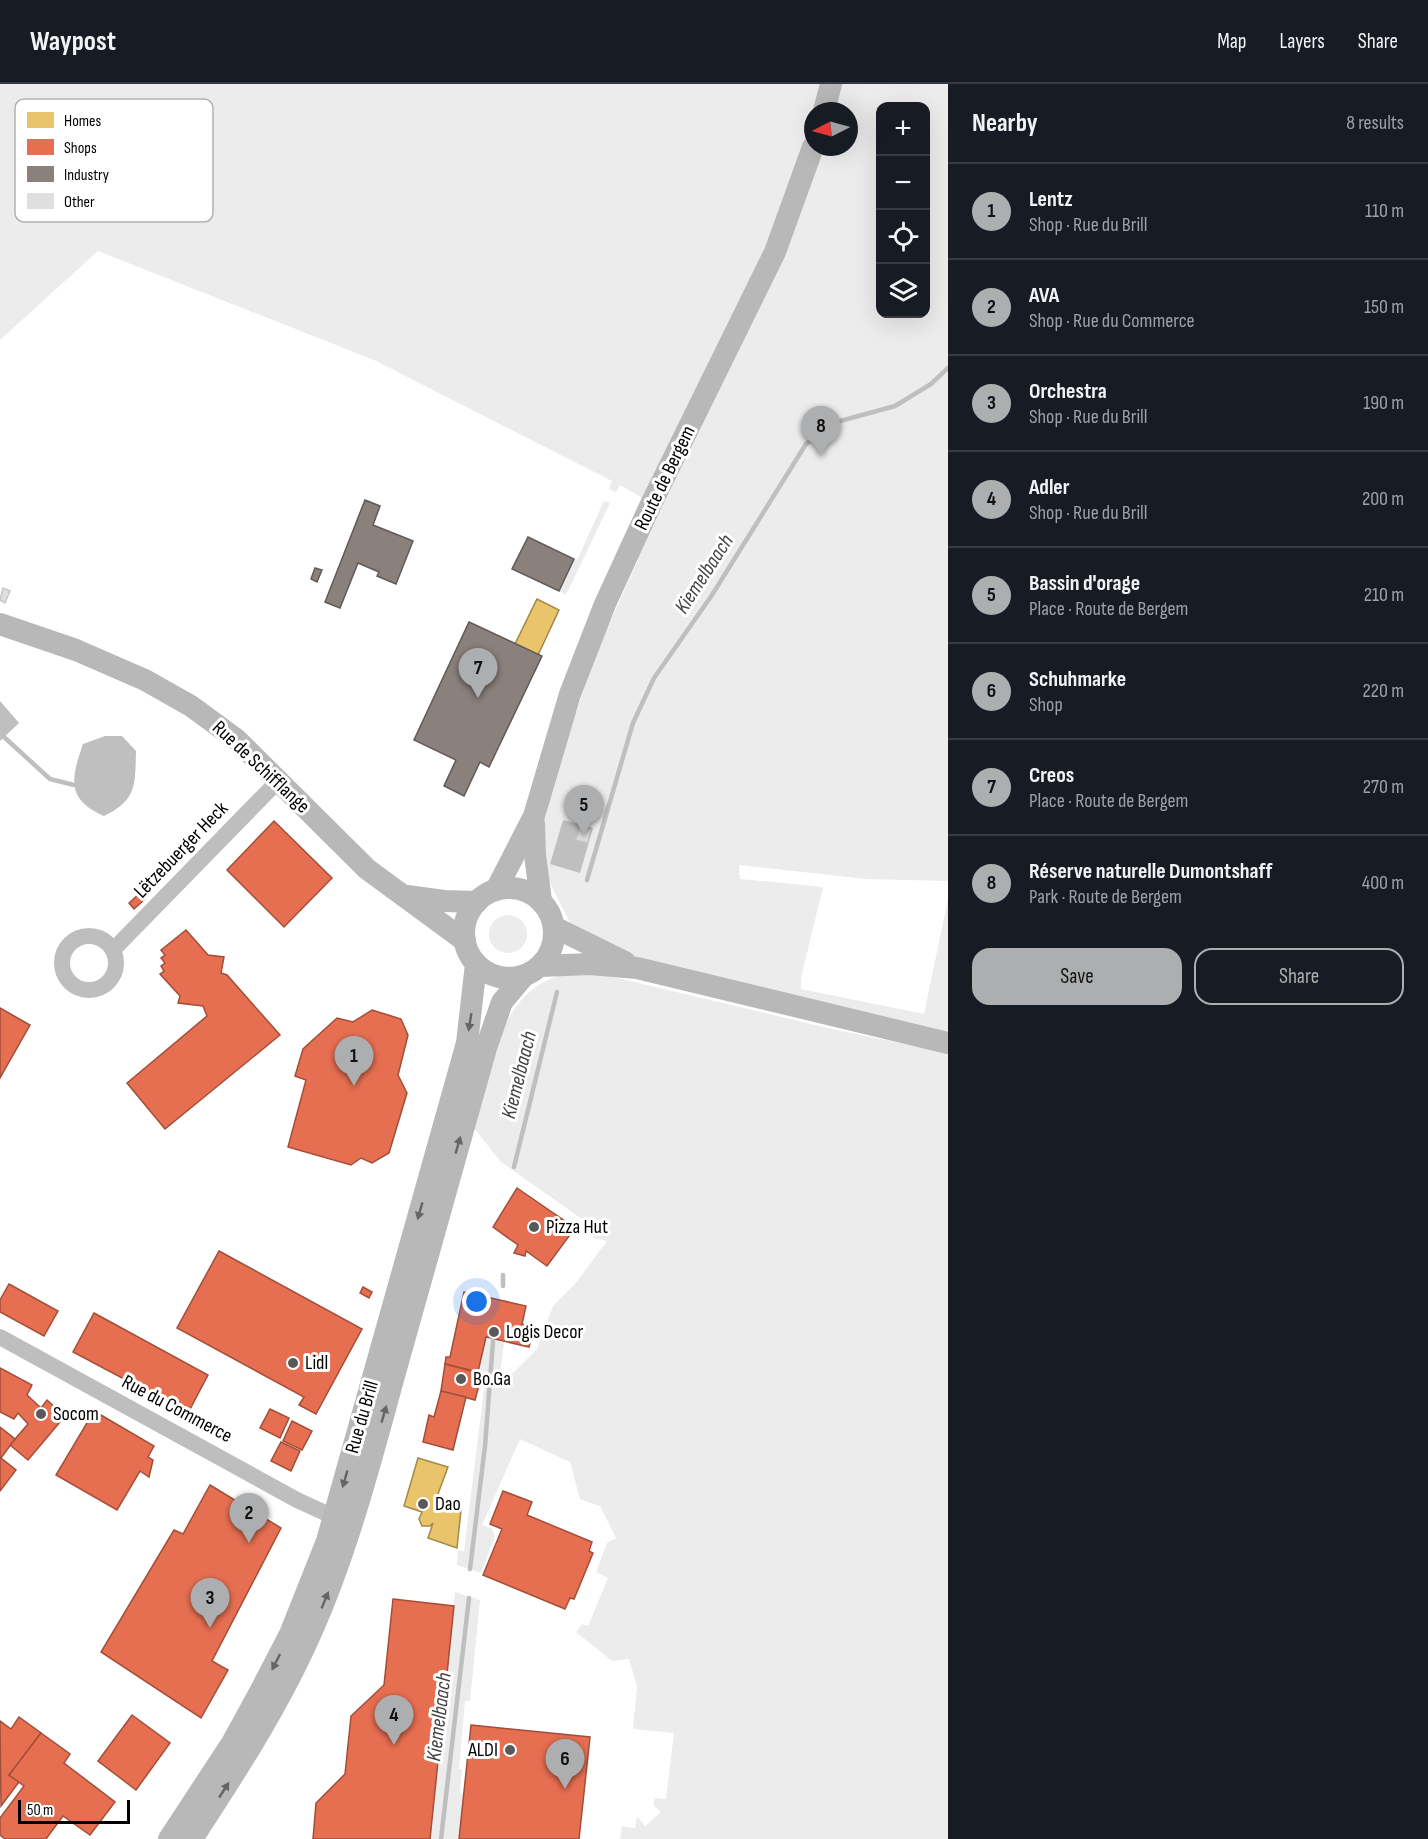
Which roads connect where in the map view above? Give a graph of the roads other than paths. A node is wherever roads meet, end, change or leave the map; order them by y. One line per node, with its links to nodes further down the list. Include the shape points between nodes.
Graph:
1 (831, 84): 2 (main road)
2 (826, 102)
3 (810, 156): 6 (main road, Route de Bergem, via 775,252 651,504 594,630 560,723)
4 (0, 624): 5 (main road, Rue de Schifflange, via 76,650 192,706 236,739)
5 (279, 780): 7 (main road, Rue de Schifflange, via 367,869); 12 (street, Lëtzebuerger Heck)
6 (534, 816): 8 (main road, Route de Bergem); 9 (main road, Route de Bergem)
7 (404, 895): 8 (main road, Rue de Schifflange, via 444,901); 11 (main road, Rue de Schifflange)
8 (487, 896): 9 (main road, via 520,889); 11 (main road, via 469,914)
9 (541, 901): 10 (main road)
10 (554, 927): 14 (main road); 15 (main road, via 552,948)
11 (465, 941): 13 (main road)
12 (113, 950)
13 (476, 964): 15 (main road, via 498,977); 18 (main road, Rue du Brill, one-way to 18, via 467,1043)
14 (637, 968): 15 (main road, via 590,964); 16 (main road)
15 (532, 971): 20 (main road, Rue du Brill, one-way to 15, via 281,1693 331,1582 375,1444 486,1048 502,1002)
16 (948, 1043)
17 (0, 1337): 18 (street, Rue du Commerce, via 297,1500)
18 (334, 1516): 19 (main road, Rue du Brill, one-way to 19, via 281,1653 232,1743)
19 (169, 1839)
20 (192, 1839)

